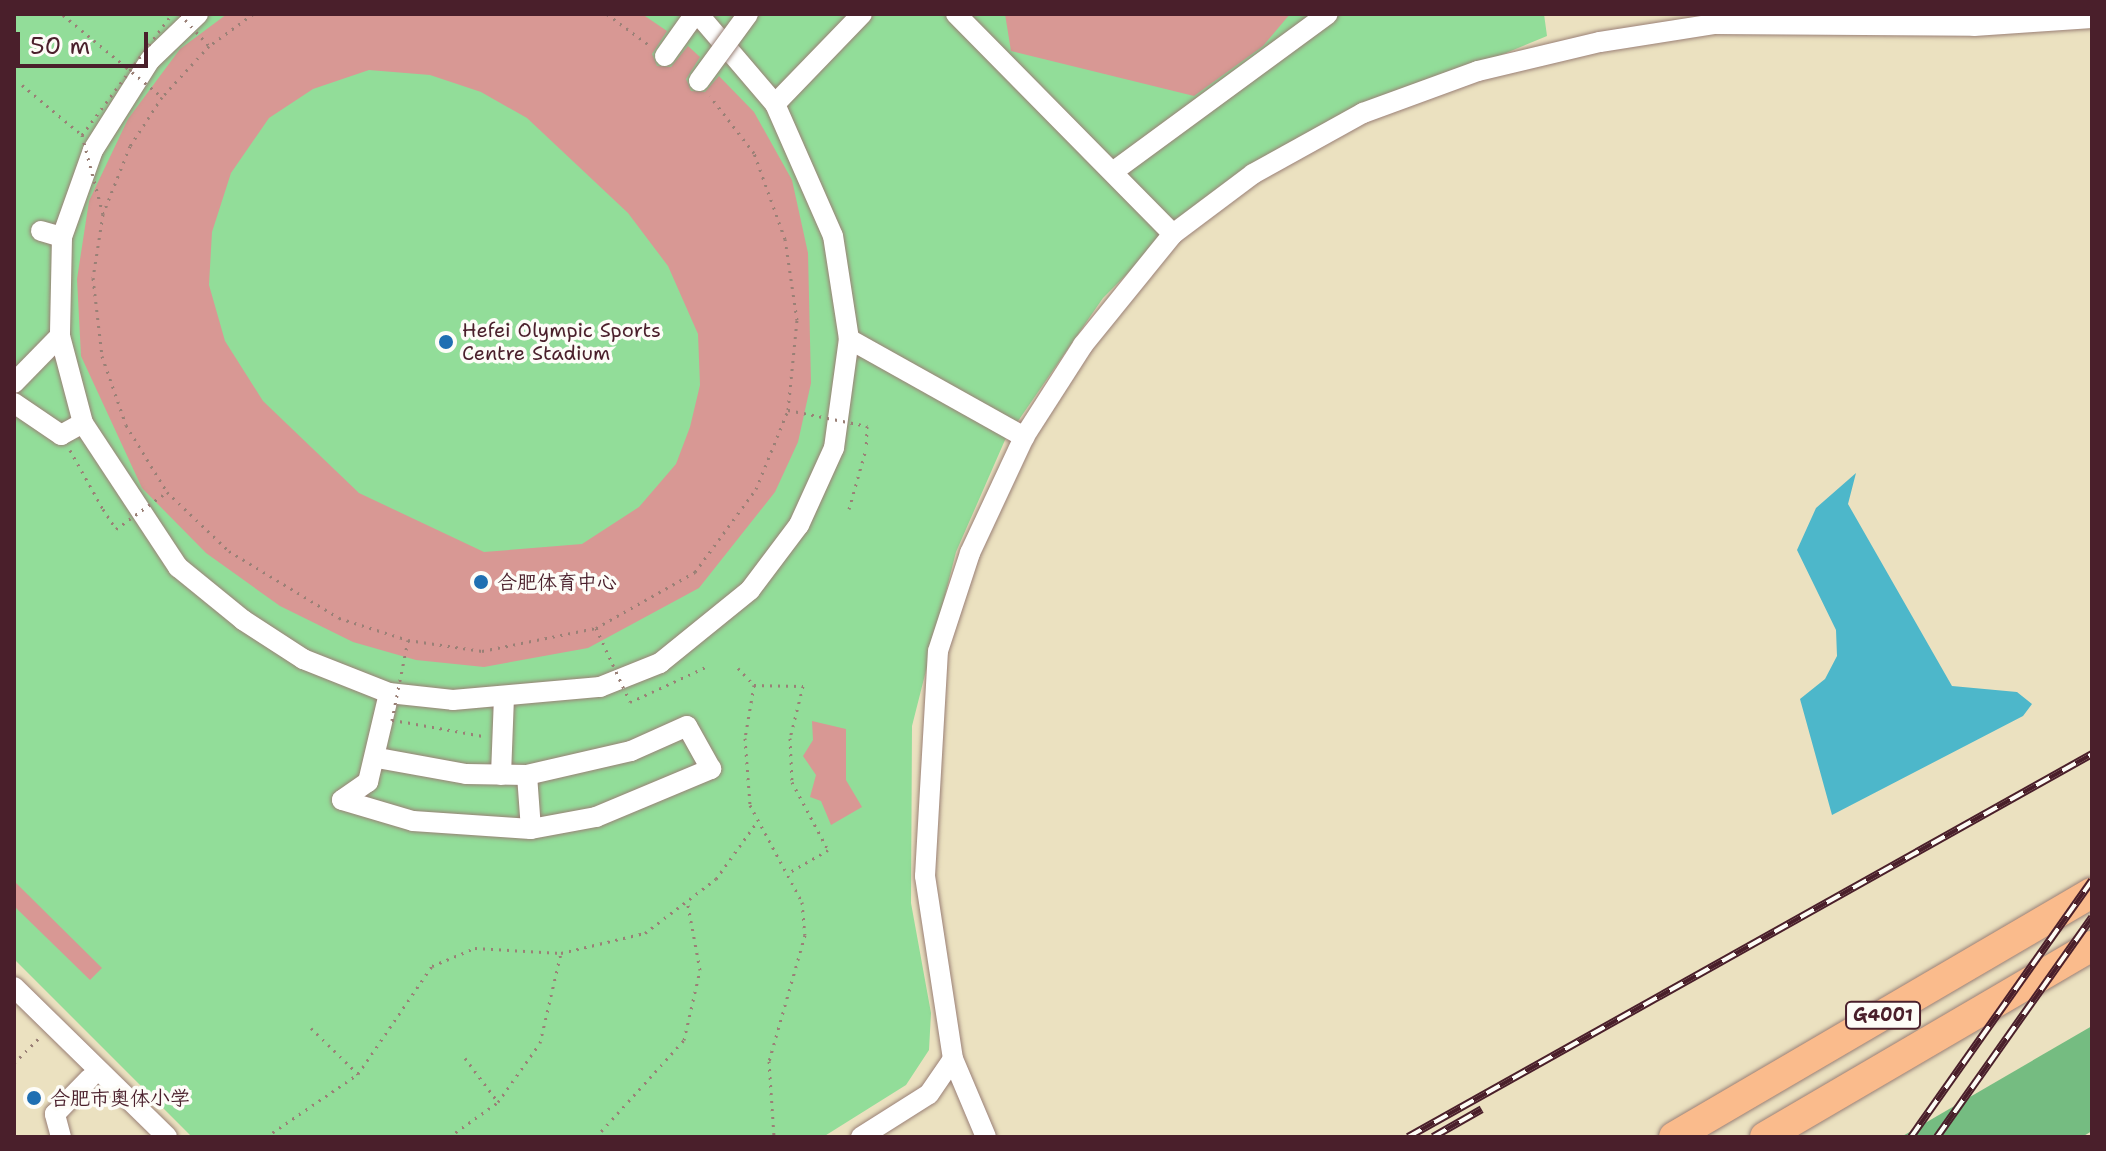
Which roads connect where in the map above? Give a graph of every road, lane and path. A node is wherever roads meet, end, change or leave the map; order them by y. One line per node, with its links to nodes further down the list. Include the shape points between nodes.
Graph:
1 (172, 14): 15 (path, bridge)
2 (180, 14): 13 (path, bridge)
3 (198, 14): 25 (street, via 150,60 93,150)
4 (253, 14): 13 (path)
5 (607, 14): 14 (path)
6 (697, 14): 14 (street); 19 (street)
7 (748, 14): 16 (street, bridge)
8 (862, 14): 19 (street)
9 (956, 14): 21 (street)
10 (1328, 14): 21 (street)
11 (63, 15): 15 (path)
12 (2092, 18): 24 (street, via 1974,26 1714,24 1600,42 1478,71 1363,113 1253,174)
13 (209, 46): 18 (path)
14 (665, 56)
15 (126, 67): 18 (path, bridge); 20 (path, bridge)
16 (699, 81): 30 (path, via 754,153 785,239 797,320)
17 (22, 85): 20 (path)
18 (162, 97): 22 (path, via 130,146)
19 (775, 104): 27 (street, via 833,236)
20 (82, 135): 22 (path, bridge)
21 (1114, 171): 24 (street)
22 (103, 214): 34 (path, via 93,278 102,356 126,425)
23 (41, 231): 25 (street)
24 (1173, 234): 33 (street, via 1083,345)
25 (62, 237): 26 (street)
26 (60, 336): 28 (street); 31 (street)
27 (849, 339): 33 (street); 42 (street, via 834,448 799,525 750,590 660,663 600,687)
28 (14, 383)
29 (14, 403): 32 (street)
30 (788, 410): 35 (path, bridge, via 867,426); 36 (path, via 756,489 695,572)
31 (83, 423): 32 (street); 41 (street, via 178,567 303,659)
32 (61, 435): 34 (path, bridge, via 116,529)
33 (1024, 437): 59 (street, via 970,553 938,651 925,876)
34 (167, 492): 37 (path, via 229,551 291,593 339,618)
35 (849, 509)
36 (596, 628): 37 (path, via 482,651); 38 (path, bridge, via 630,702)
37 (408, 640): 43 (path, bridge, via 392,720)
38 (708, 666)
39 (738, 668): 40 (path)
40 (754, 685): 47 (path, via 746,772); 49 (path, via 803,686 790,738 792,782 828,850)
41 (389, 693): 42 (street); 44 (street)
42 (504, 698): 43 (street)
43 (502, 737): 45 (street)
44 (378, 758): 45 (street); 48 (street, via 368,782 342,800 413,821)
45 (501, 775): 46 (street)
46 (527, 775): 48 (street); 48 (street, via 631,751 687,726 711,769 596,817)
47 (757, 822): 49 (path); 51 (path)
48 (531, 829)
49 (789, 873): 70 (path, via 802,902 805,935 769,1061)
50 (2092, 893): 73 (highway, G4001)
51 (688, 905): 53 (path, via 645,933); 69 (path, via 700,970 684,1040)
52 (2092, 946): 74 (highway, G4001)
53 (561, 953): 61 (path, via 455,952 417,981); 63 (path, via 551,1018)
54 (14, 987): 66 (street)
55 (14, 1006): 57 (street)
56 (311, 1028): 61 (path)
57 (43, 1034): 60 (path); 62 (street)
58 (465, 1058): 63 (path)
59 (953, 1059): 71 (street, via 929,1094); 72 (street)
60 (14, 1063)
61 (358, 1074): 67 (path)
62 (89, 1079): 64 (street, via 55,1114); 65 (street)
63 (498, 1102): 68 (path)
64 (56, 1135)
65 (148, 1137)
66 (167, 1137)
67 (266, 1137)
68 (449, 1137)
69 (596, 1137)
70 (774, 1137)
71 (861, 1137)
72 (986, 1137)
73 (1674, 1137)
74 (1765, 1137)

